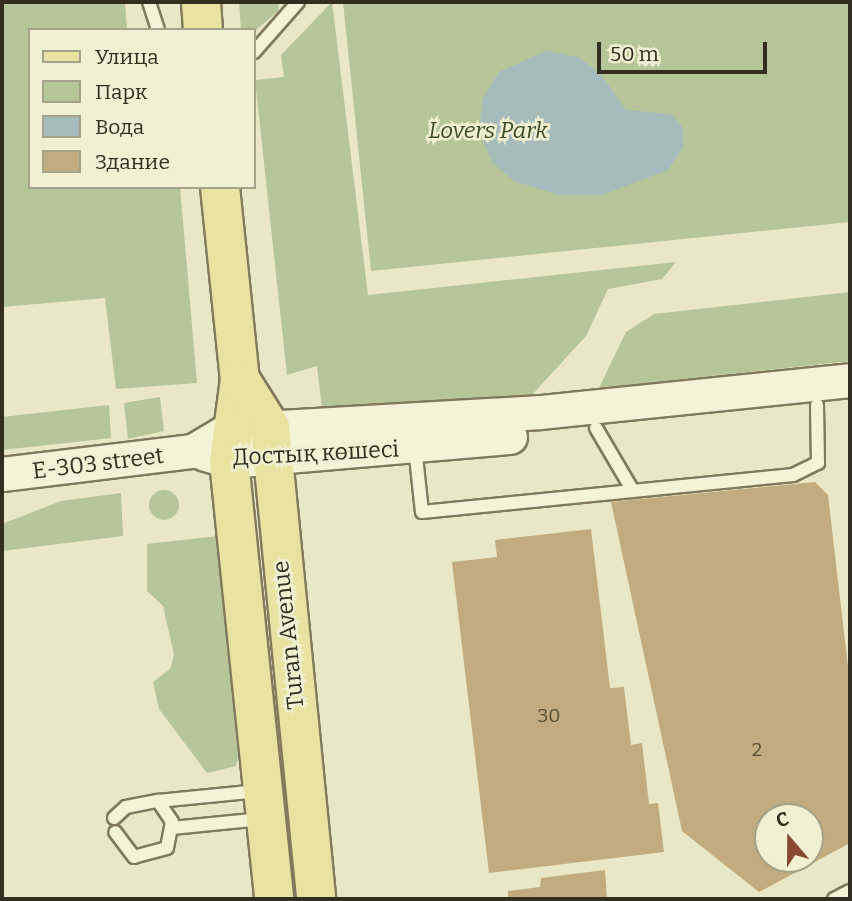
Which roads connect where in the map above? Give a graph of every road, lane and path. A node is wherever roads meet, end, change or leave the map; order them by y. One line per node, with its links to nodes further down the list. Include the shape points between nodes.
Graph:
1 (149, 2): 4 (lane)
2 (201, 2): 5 (main road)
3 (298, 2): 6 (lane)
4 (157, 28)
5 (204, 28)
6 (256, 50)
7 (220, 189): 8 (main road, Turan Avenue)
8 (240, 379): 13 (main road, Turan Avenue); 14 (main road, Turan Avenue)
9 (850, 380): 13 (street, Достық көшесі)
10 (850, 402): 11 (street, Достық көшесі)
11 (817, 405): 12 (street, Достық көшесі); 17 (lane, via 818,463 793,475)
12 (596, 428): 15 (street, Достық көшесі); 17 (lane)
13 (272, 442): 14 (street, Достық көшесі); 15 (street, Достық көшесі); 23 (main road, Turan Avenue)
14 (217, 447): 16 (street, E-303 street); 19 (main road, Turan Avenue)
15 (415, 447): 17 (lane, via 422,512)
16 (2, 474)
17 (633, 491)
18 (158, 801): 19 (lane); 20 (lane); 20 (lane, via 126,807 114,825 134,857 167,848)
19 (264, 805): 20 (lane); 22 (main road, Turan Avenue)
20 (172, 828)
21 (850, 891): 24 (lane)
22 (274, 899)
23 (316, 899)
24 (834, 899)

